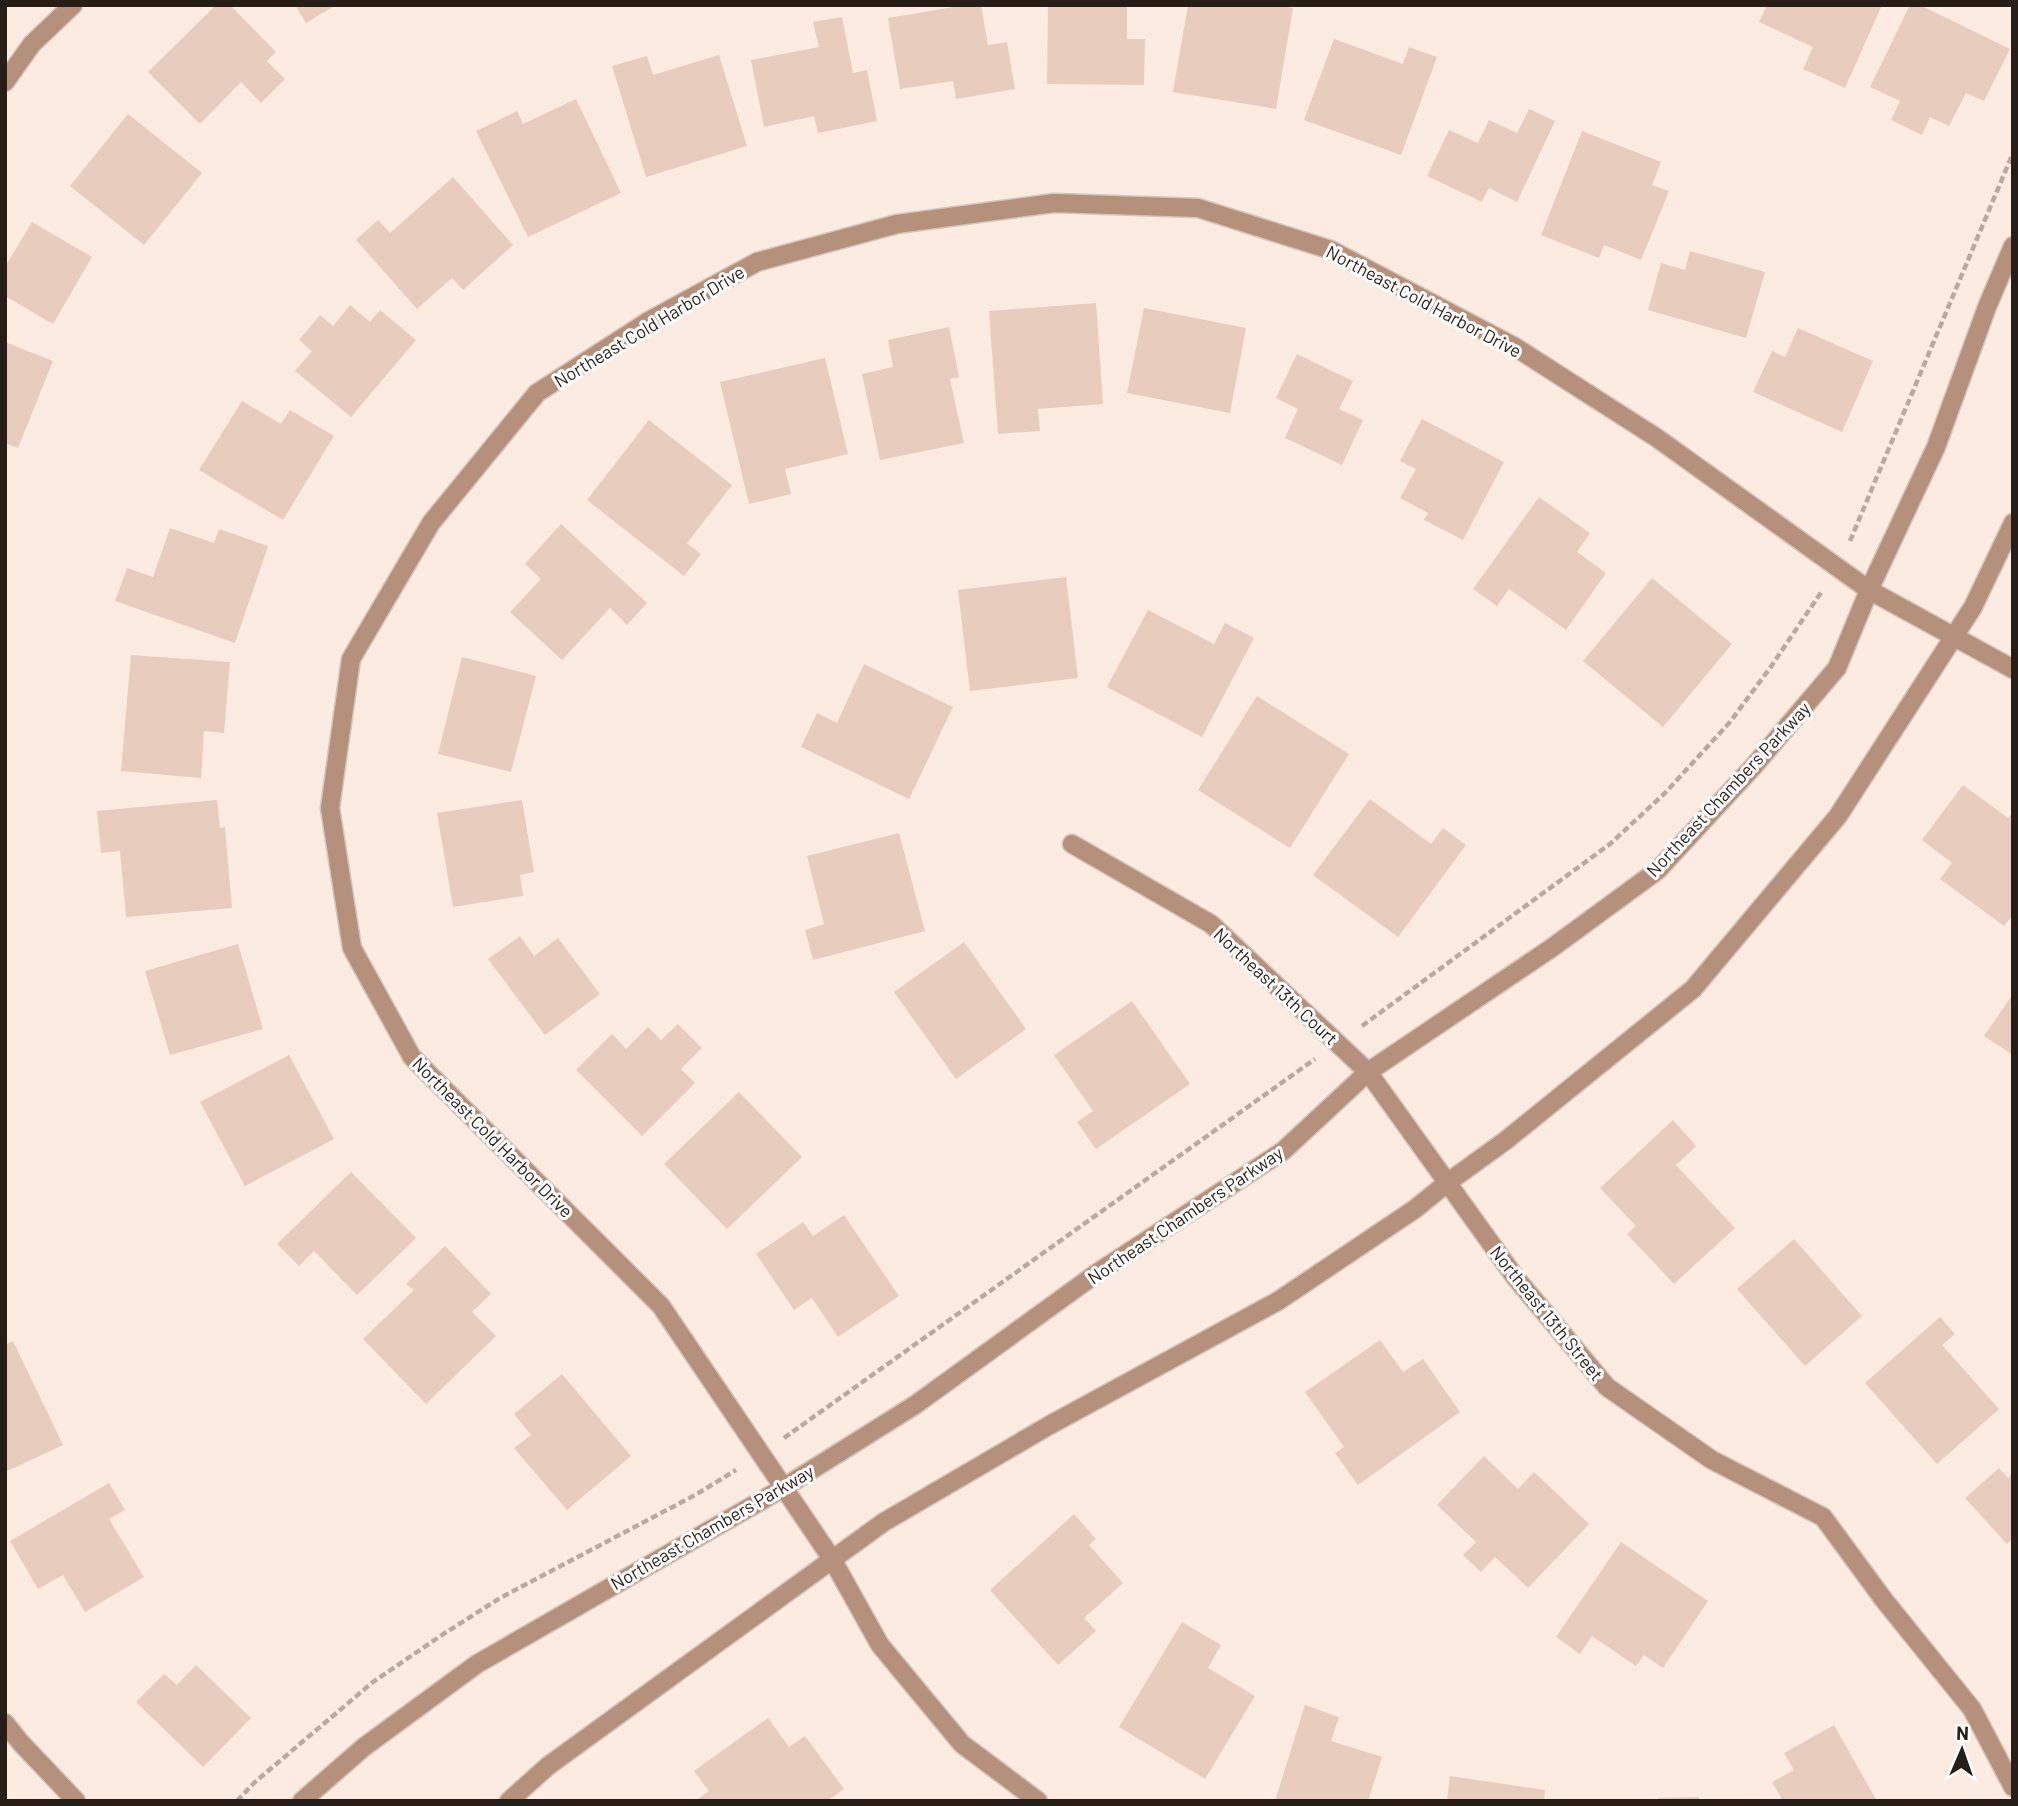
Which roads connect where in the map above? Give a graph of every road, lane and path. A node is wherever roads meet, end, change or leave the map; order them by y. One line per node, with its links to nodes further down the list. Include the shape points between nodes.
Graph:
1 (73, 5): 2 (street, via 32,44)
2 (5, 82)
3 (2013, 153): 6 (path, via 1855,533)
4 (2013, 246): 7 (street, Northeast Chambers Parkway, via 1936,447)
5 (2013, 523): 8 (street)
6 (1836, 567): 7 (street, Northeast Cold Harbor Drive); 11 (path, via 1746,701 1665,793 1610,844); 14 (street, Northeast Cold Harbor Drive, via 1657,438 1515,347 1331,250 1198,208 1054,203 897,224 757,262 648,322 537,393 431,523 351,659 330,808 352,948 412,1057 661,1306)
7 (1869, 590): 8 (street, Northeast Cold Harbor Drive); 12 (street, Northeast Chambers Parkway, via 1836,668 1658,870)
8 (1954, 636): 9 (street, Northeast Cold Harbor Drive); 13 (street, via 1838,816 1693,989)
9 (2013, 669)
10 (1072, 844): 11 (street, Northeast 13th Court, via 1211,924)
11 (1337, 1044): 12 (street, Northeast 13th Court); 14 (path)
12 (1368, 1072): 13 (street, Northeast 13th Street); 15 (street, Northeast Chambers Parkway, via 1283,1151 1097,1273 915,1405)
13 (1447, 1183): 16 (street, via 1278,1301 1048,1426 884,1522); 18 (street, Northeast 13th Street, via 1515,1277 1608,1387 1712,1460 1823,1517 1972,1709)
14 (761, 1453): 15 (street, Northeast Cold Harbor Drive); 20 (path, via 714,1484 500,1598 442,1634 373,1682)
15 (784, 1488): 16 (street, Northeast Cold Harbor Drive); 21 (street, Northeast Chambers Parkway, via 477,1664 364,1747)
16 (832, 1559): 22 (street, via 548,1766); 23 (street, Northeast Cold Harbor Drive, via 880,1645 962,1744)
17 (5, 1723): 19 (street)
18 (2013, 1787)
19 (76, 1801)
20 (237, 1801)
21 (302, 1801)
22 (509, 1801)
23 (1038, 1801)

